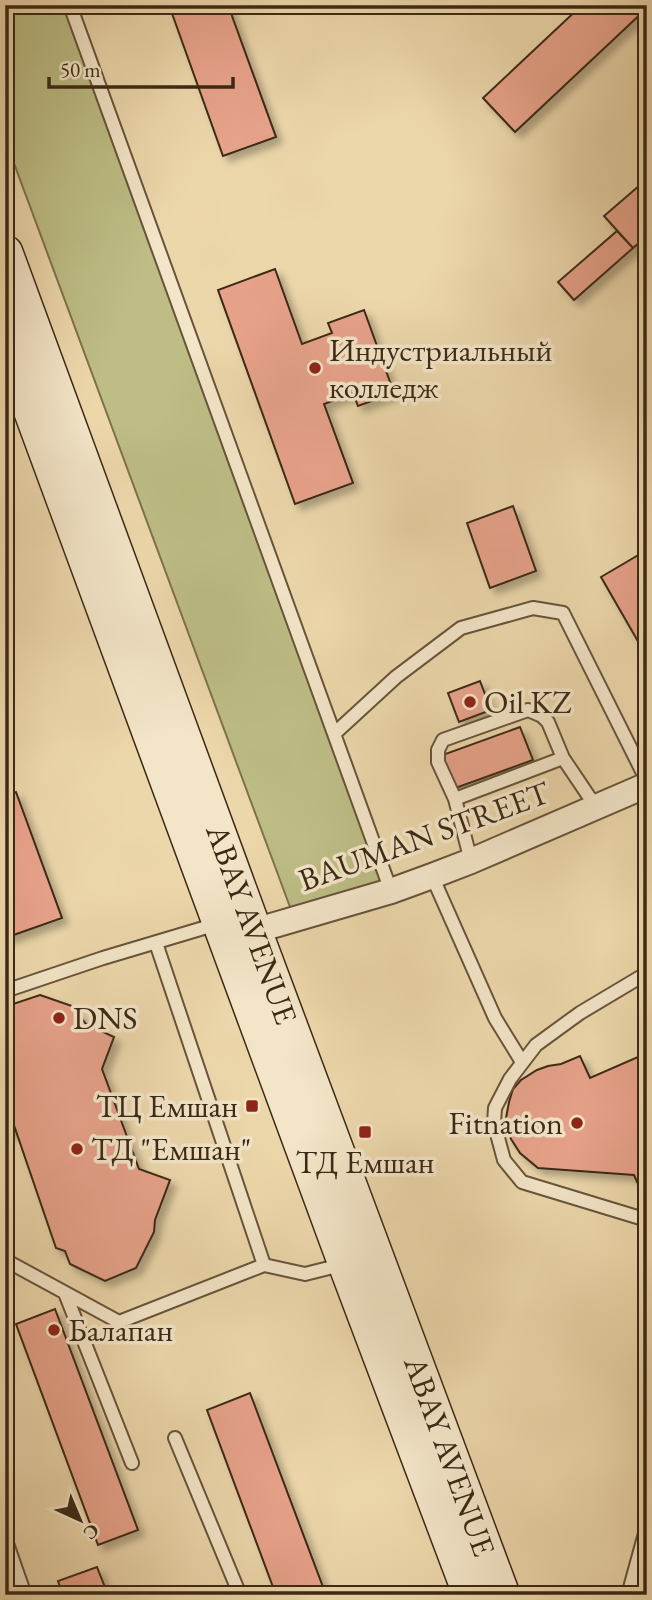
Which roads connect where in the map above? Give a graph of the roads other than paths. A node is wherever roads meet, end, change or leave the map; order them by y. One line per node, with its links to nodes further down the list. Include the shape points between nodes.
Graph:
1 (70, 5): 4 (lane)
2 (5, 253): 3 (main road, ABAY AVENUE)
3 (18, 348): 12 (main road, ABAY AVENUE)
4 (334, 734): 6 (lane, via 396,677 461,628 533,608 564,613); 11 (lane)
5 (562, 758): 7 (lane); 7 (lane, via 548,722 528,710 443,740 438,762); 8 (lane)
6 (647, 783): 8 (street, BAUMAN STREET)
7 (455, 799): 9 (lane)
8 (596, 807): 9 (street, BAUMAN STREET)
9 (471, 861): 10 (street, BAUMAN STREET)
10 (432, 876): 11 (street, BAUMAN STREET); 16 (lane, via 495,1018)
11 (391, 891): 12 (street, BAUMAN STREET)
12 (237, 927): 13 (lane); 19 (main road, ABAY AVENUE); 29 (main road, ABAY AVENUE)
13 (156, 943): 15 (lane); 20 (lane)
14 (647, 973): 16 (lane, via 580,1013 536,1045)
15 (5, 991)
16 (522, 1062): 17 (lane, via 495,1108 497,1136 513,1172 522,1182)
17 (647, 1220)
18 (5, 1260): 21 (lane)
19 (345, 1264): 20 (lane, via 305,1274); 28 (main road, ABAY AVENUE)
20 (264, 1265): 21 (lane, via 120,1322)
21 (65, 1293): 23 (lane)
22 (175, 1438): 27 (lane)
23 (132, 1463)
24 (647, 1526): 30 (lane)
25 (5, 1538): 26 (lane)
26 (25, 1595)
27 (240, 1595)
28 (471, 1595)
29 (502, 1595)
30 (628, 1595)

